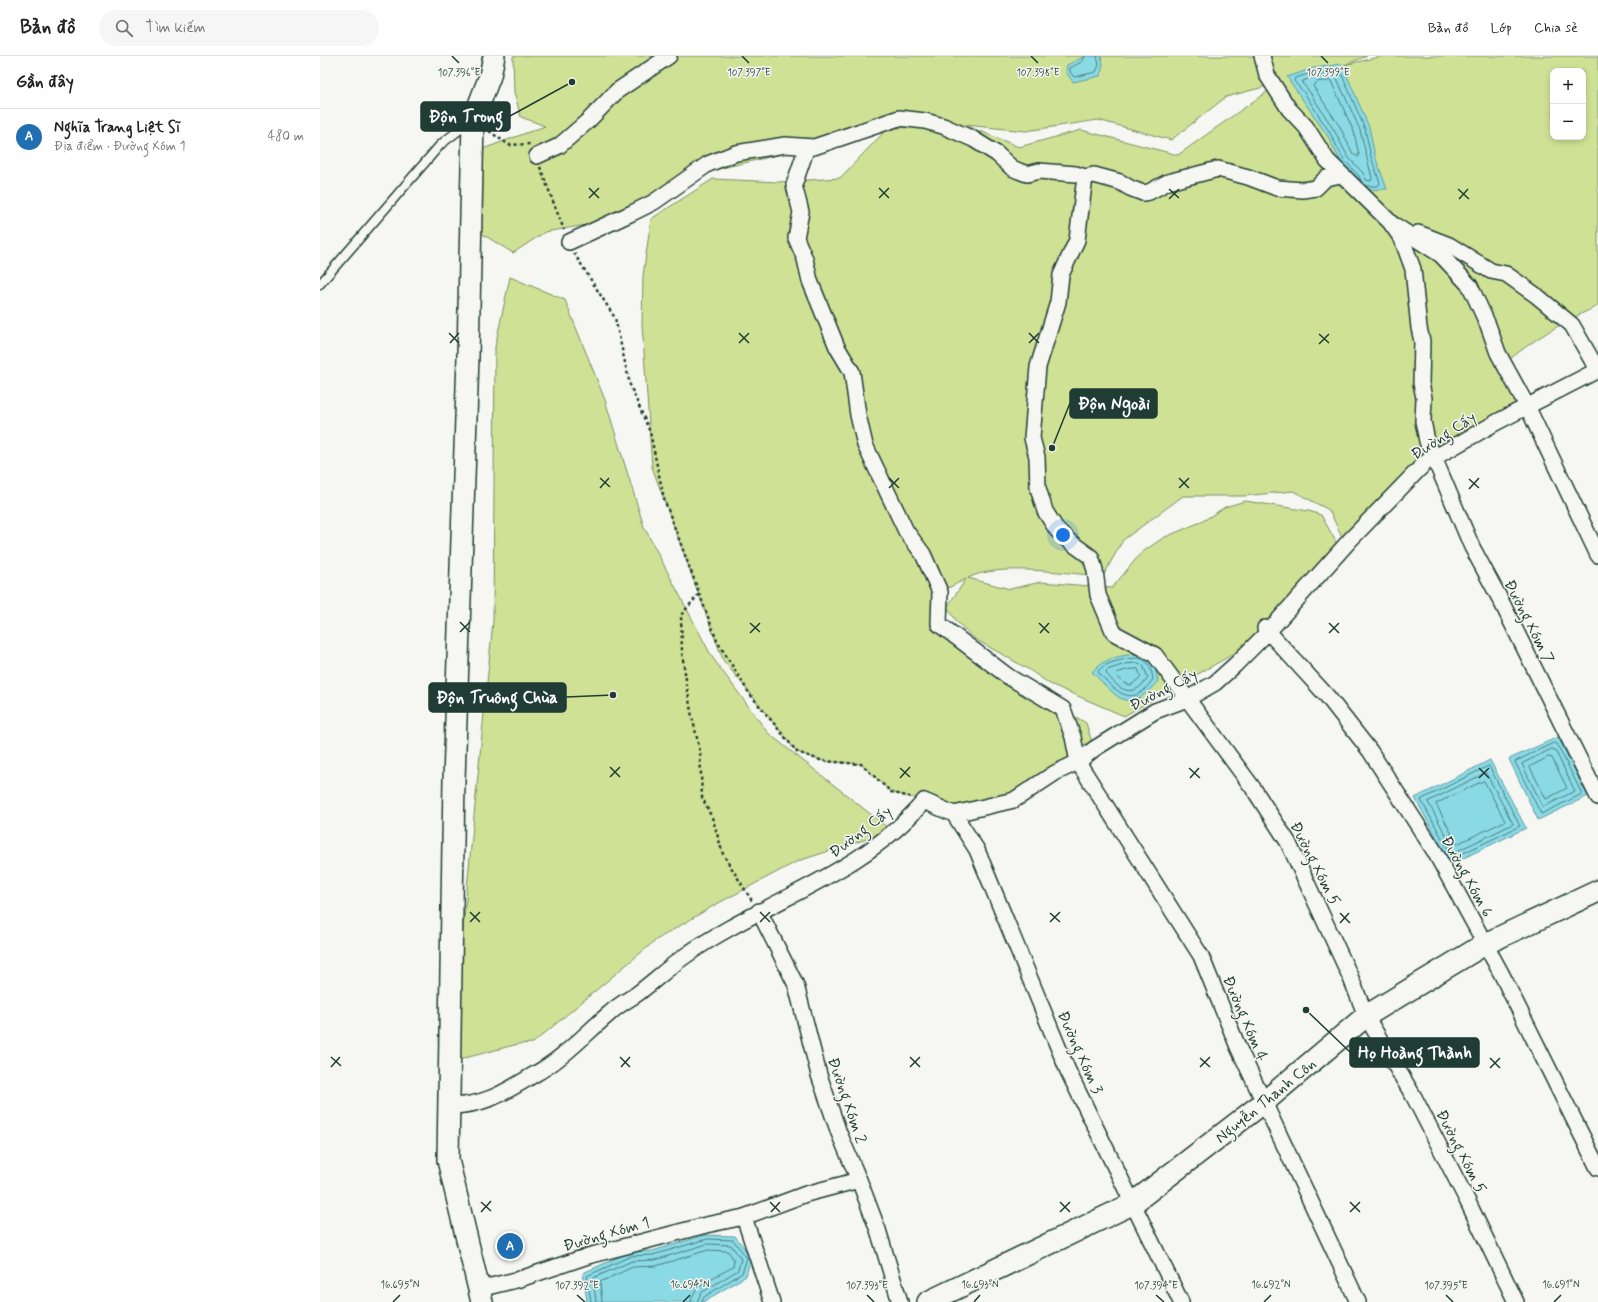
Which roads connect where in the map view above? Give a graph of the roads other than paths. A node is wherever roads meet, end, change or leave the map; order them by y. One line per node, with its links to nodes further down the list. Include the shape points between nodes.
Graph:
1 (494, 56): 4 (street, via 490,76)
2 (669, 56): 6 (street, via 617,91 559,146)
3 (1262, 56): 7 (street, via 1267,75 1289,109 1306,127)
4 (473, 120): 11 (lane, via 441,144); 26 (street, via 454,780)
5 (807, 147): 8 (street, via 831,143 899,118 943,126 973,139 997,154 1012,168 1027,174 1039,172 1076,174); 10 (street, via 785,145 736,153 708,164 654,202); 18 (street, via 794,185 801,212 796,238 805,259 810,281 837,347 852,372 865,445 906,531 923,554 940,592 939,624 1009,678 1063,709)
6 (537, 156)
7 (1340, 175): 8 (street, via 1326,178 1316,188 1303,190 1277,188 1218,169 1168,182 1143,193 1120,182 1094,175); 9 (street)
8 (1085, 177): 17 (street, Đường Xóm 5, via 1077,240 1061,275 1058,302 1038,367 1032,438 1037,457 1038,488 1045,511 1057,530 1091,557 1098,596 1114,633 1155,656)
9 (1390, 222): 12 (street, via 1449,245 1491,271 1506,274 1537,296 1572,325); 13 (street, via 1441,255 1470,286 1498,353); 14 (street, Đường Xóm 7, via 1402,239 1413,269 1422,341 1422,421)
10 (569, 242)
11 (320, 284)
12 (1598, 370): 13 (street, Đường Cấy)
13 (1527, 406): 14 (street, Đường Cấy); 15 (street)
14 (1434, 459): 16 (street, Đường Cấy, via 1425,464 1387,500); 19 (street, Đường Xóm 7, via 1472,547)
15 (1598, 555)
16 (1266, 630): 17 (street, Đường Cấy, via 1215,683); 23 (street, Đường Xóm 6, via 1327,696 1370,751 1435,852)
17 (1187, 699): 18 (street, Đường Cấy, via 1155,711 1094,748); 24 (street, Đường Xóm 5, via 1253,788 1288,842)
18 (1078, 762): 20 (street, Đường Cấy, via 1055,773 1014,800); 25 (street, Đường Xóm 4, via 1200,956)
19 (1598, 797)
20 (954, 814): 22 (street, Đường Cấy, via 924,801 909,818 856,859 780,903); 29 (street, Đường Xóm 3, via 977,850 1068,1071)
21 (1598, 891): 23 (street, Nguyễn Thanh Côn)
22 (759, 911): 26 (street, Đường Cấy, via 685,956 610,1012 592,1031 553,1063 490,1100 469,1106); 28 (street, Đường Xóm 2, via 796,985 819,1075)
23 (1485, 944): 24 (street, Nguyễn Thanh Côn); 27 (street, Đường Xóm 6)
24 (1366, 1016): 25 (street, Nguyễn Thanh Côn); 37 (street, Đường Xóm 5, via 1417,1104)
25 (1263, 1103): 29 (street, Nguyễn Thanh Côn); 36 (street, Đường Xóm 4)
26 (449, 1106): 31 (street, via 448,1160)
27 (1598, 1168)
28 (859, 1180): 30 (street, Đường Xóm 1, via 806,1194); 33 (street, Đường Xóm 2, via 878,1230)
29 (1132, 1204): 34 (street, Nguyễn Thanh Côn); 35 (street, Đường Xóm 3)
30 (744, 1217): 31 (street, Đường Xóm 1, via 588,1256 520,1279); 32 (street)
31 (481, 1296)
32 (772, 1302)
33 (900, 1302)
34 (928, 1302)
35 (1180, 1302)
36 (1358, 1302)
37 (1516, 1302)

